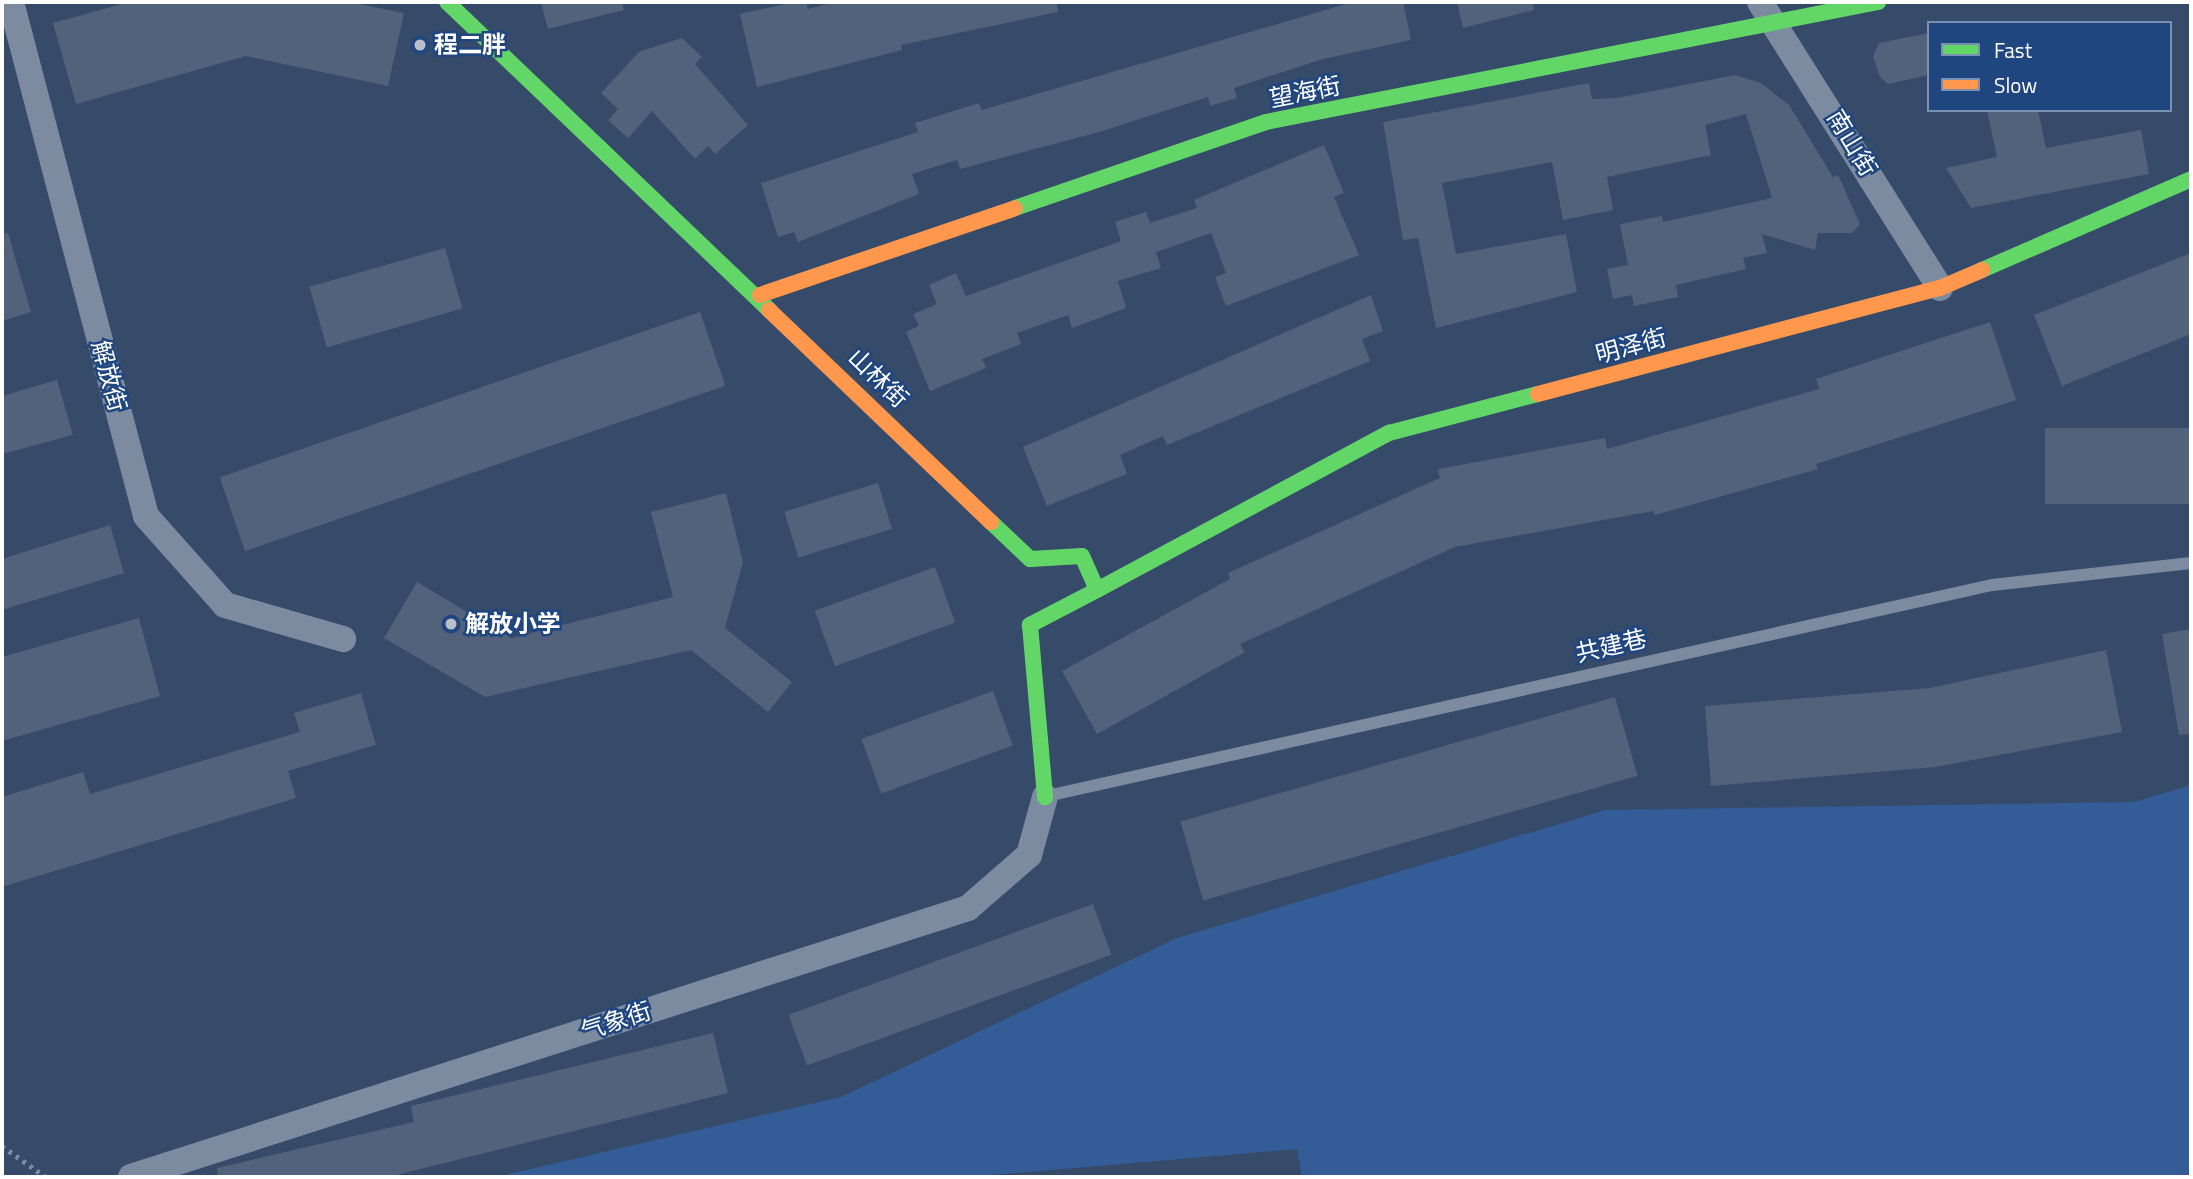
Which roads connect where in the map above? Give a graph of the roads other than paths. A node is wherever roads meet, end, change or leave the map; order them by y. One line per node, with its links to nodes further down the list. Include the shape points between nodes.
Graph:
1 (11, 2): 11 (street, 解放街, via 146,516 225,605)
2 (447, 2): 8 (street, 山林街)
3 (1760, 2): 5 (street, 南山街)
4 (1878, 2): 5 (street, 望海街)
5 (1778, 22): 7 (street, 南山街); 8 (street, 望海街, via 1266,122)
6 (2191, 178): 7 (street, 明泽街)
7 (1940, 288): 10 (street, 明泽街, via 1389,433)
8 (760, 295): 10 (street, 山林街, via 1030,559 1082,556)
9 (2191, 563): 12 (lane, 共建巷, via 1992,584)
10 (1097, 590): 12 (street, via 1030,625)
11 (343, 639)
12 (1045, 797): 13 (street, 气象街, via 1029,855 968,908)
13 (131, 1177)

